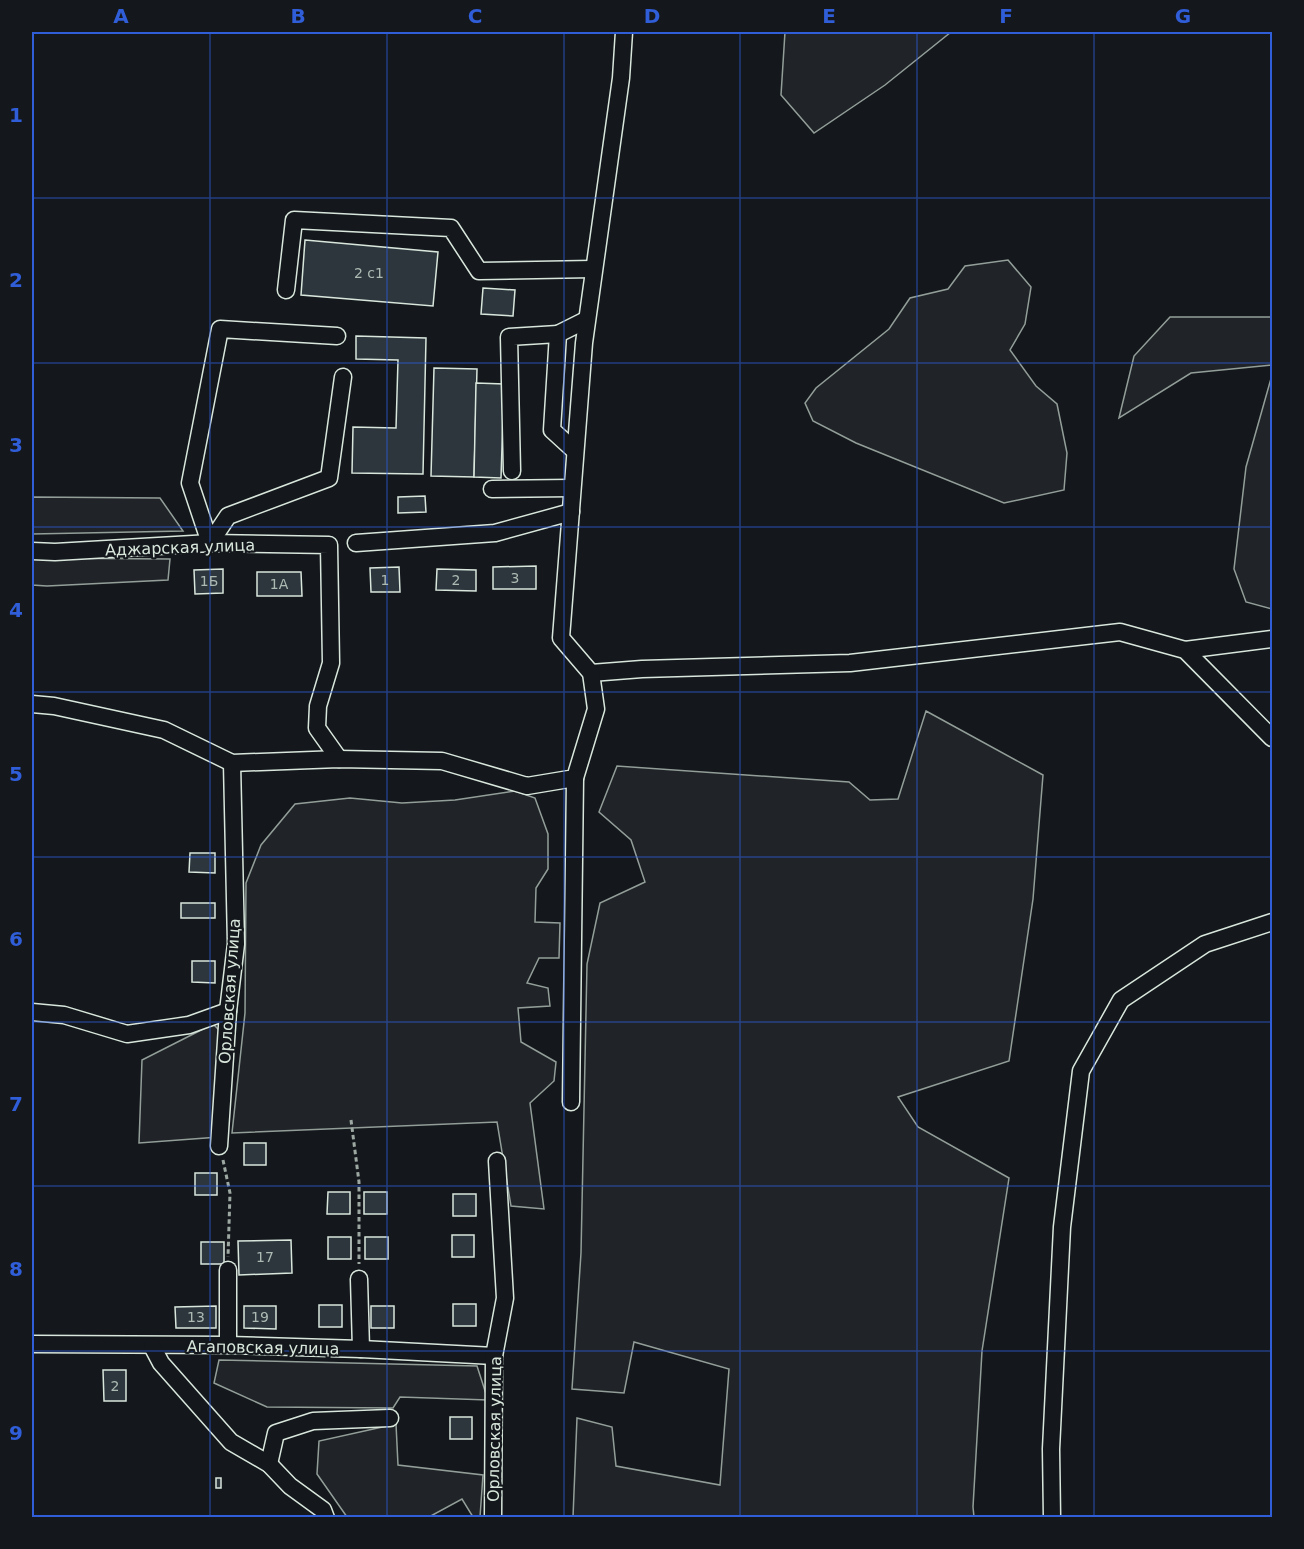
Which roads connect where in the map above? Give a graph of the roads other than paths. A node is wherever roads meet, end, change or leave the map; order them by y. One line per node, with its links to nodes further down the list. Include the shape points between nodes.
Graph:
1 (624, 32): 2 (street)
2 (593, 269): 3 (street, via 479,270 451,228 294,220); 4 (street)
3 (286, 290)
4 (586, 320): 5 (street); 8 (street)
5 (558, 334): 8 (street, via 552,430); 9 (street, via 509,338)
6 (337, 336): 13 (street, via 220,329 190,483)
7 (343, 377): 13 (street, via 329,478 228,516)
8 (575, 451): 10 (street)
9 (512, 471)
10 (572, 488): 11 (street); 12 (street)
11 (492, 489)
12 (571, 512): 14 (street, via 495,533); 18 (street, via 561,638)
13 (210, 543): 15 (street, Аджарская улица); 21 (street, Аджарская улица, via 329,545 331,663 318,706 317,728)
14 (356, 543)
15 (32, 551)
16 (1272, 639): 17 (street)
17 (1185, 650): 18 (street, via 1119,632 850,663); 20 (street)
18 (591, 673): 23 (street, via 596,709)
19 (32, 704): 22 (street, via 164,730)
20 (1272, 738)
21 (339, 759): 22 (street); 23 (street, via 442,761 527,786)
22 (232, 763): 25 (street, Орловская улица, via 236,944)
23 (575, 778): 27 (street)
24 (1272, 922): 41 (street, via 1205,944 1121,1000 1081,1071 1062,1227 1051,1449)
25 (228, 1011): 26 (street, via 189,1025 127,1034 64,1016); 28 (street, Орловская улица)
26 (32, 1012)
27 (571, 1102)
28 (219, 1146)
29 (497, 1161): 36 (street, Орловская улица, via 505,1298)
30 (228, 1270): 33 (street)
31 (359, 1279): 35 (street)
32 (32, 1344): 34 (street, Агаповская улица)
33 (228, 1345): 34 (street, Агаповская улица); 35 (street, Агаповская улица)
34 (152, 1346): 38 (street, via 161,1363 231,1442)
35 (361, 1348): 36 (street, Агаповская улица)
36 (494, 1356): 40 (street, Орловская улица)
37 (390, 1418): 38 (street, via 313,1421 276,1433)
38 (269, 1464): 39 (street, via 290,1486 323,1510)
39 (326, 1518)
40 (493, 1518)
41 (1052, 1518)

